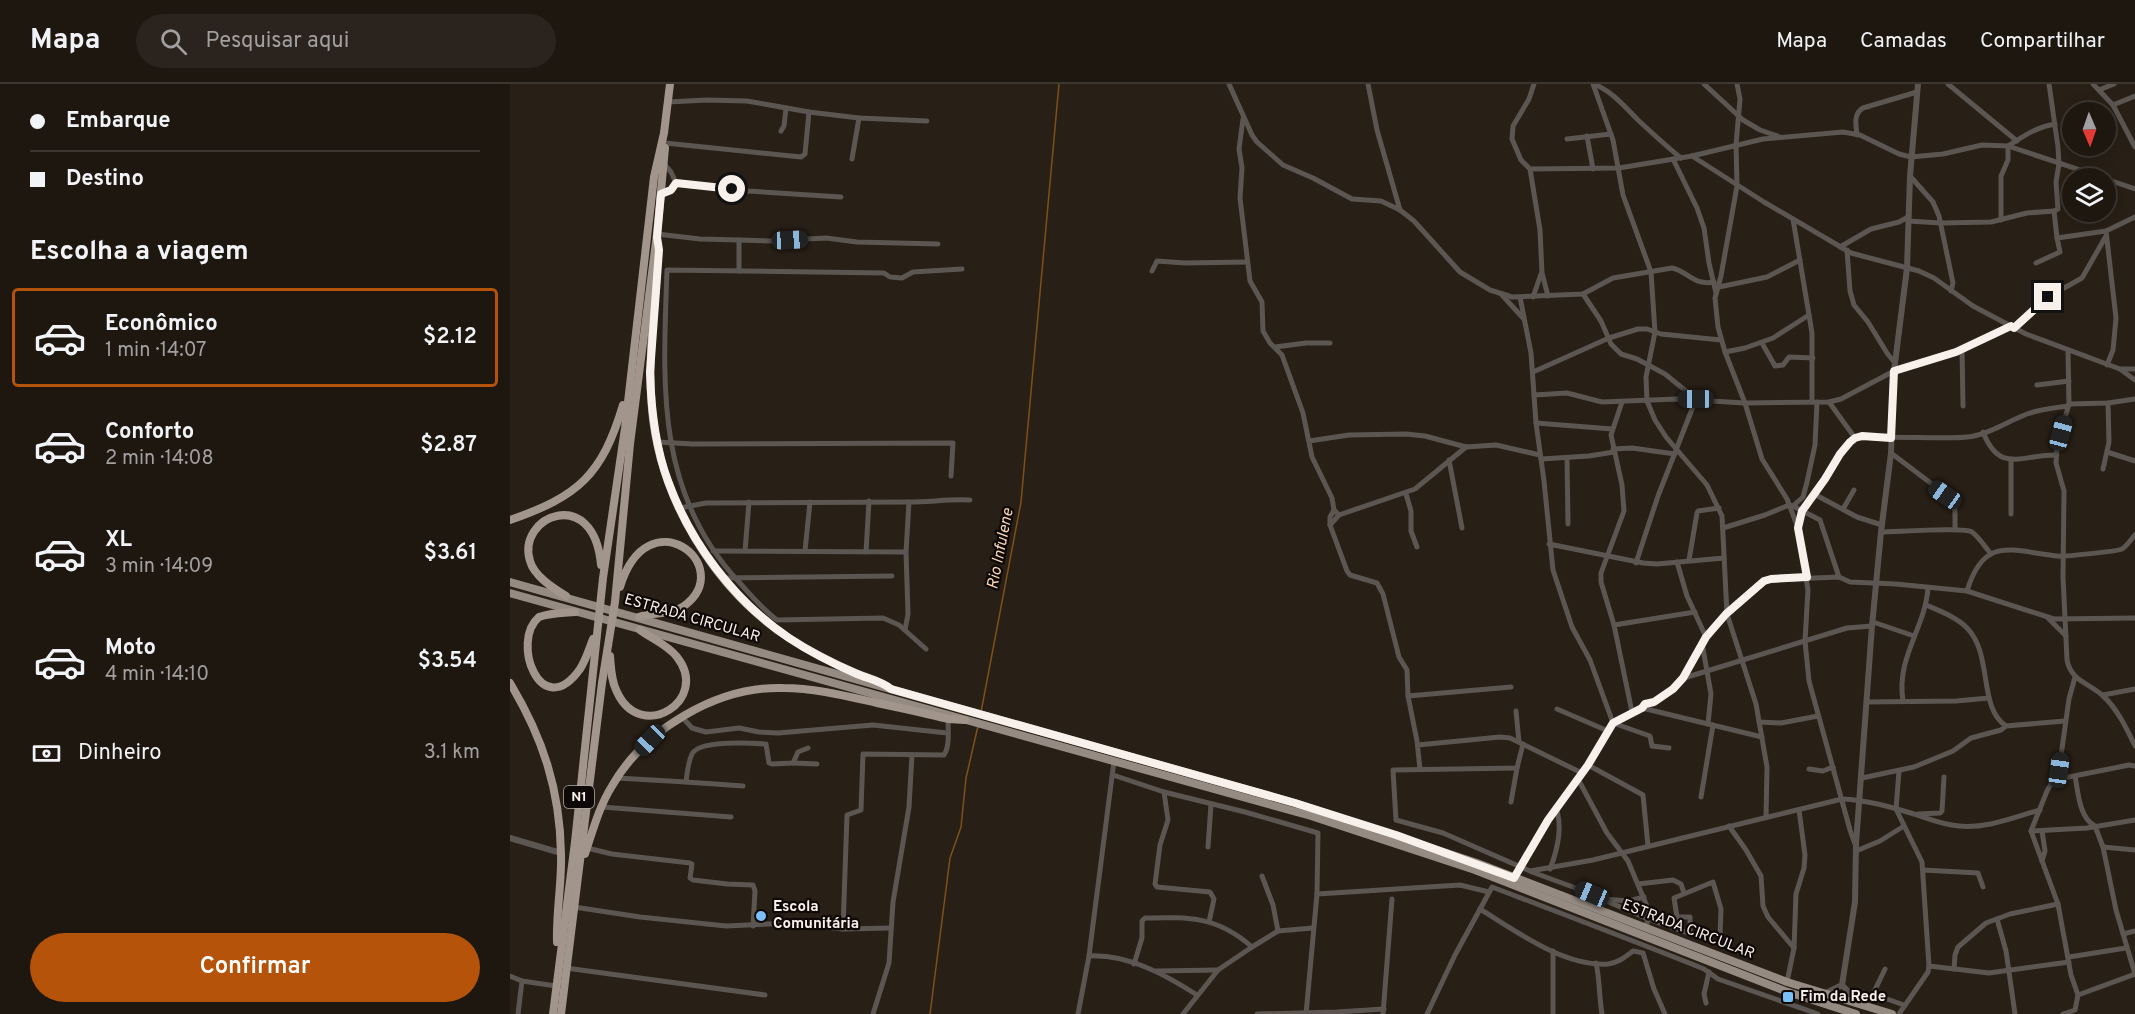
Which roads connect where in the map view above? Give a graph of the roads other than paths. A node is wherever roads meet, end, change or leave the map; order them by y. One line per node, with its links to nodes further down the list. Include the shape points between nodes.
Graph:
1 (670, 84): 16 (highway, N1)
2 (1229, 84): 24 (street)
3 (1368, 84): 57 (street)
4 (1534, 84): 49 (street, via 1513,126 1512,139)
5 (1594, 84): 29 (street); 41 (street, via 1617,98)
6 (1704, 84): 22 (street)
7 (1737, 84): 22 (street)
8 (1918, 84): 14 (street)
9 (1948, 84): 34 (street)
10 (2049, 84): 26 (street)
11 (2093, 84): 13 (street)
12 (2114, 84): 13 (street)
13 (2099, 90): 17 (street)
14 (1917, 92): 30 (street, via 1858,111); 40 (street)
15 (2135, 96): 18 (street)
16 (668, 102): 19 (street, via 747,101); 28 (highway, N1)
17 (2110, 102)
18 (2116, 104)
19 (786, 108): 21 (street); 27 (street)
20 (2116, 111): 38 (street)
21 (809, 112): 23 (street); 35 (street, via 805,154 801,157)
22 (1737, 114): 32 (street, via 1760,130); 36 (street)
23 (859, 118): 25 (street); 42 (street)
24 (1243, 118): 57 (street, via 1257,142 1283,165 1352,199 1381,201); 72 (street, via 1240,198)
25 (927, 121)
26 (2055, 124): 34 (street, via 2043,126); 45 (street)
27 (781, 131)
28 (664, 133): 35 (highway, N1); 113 (highway, N1, via 654,177)
29 (1611, 134): 31 (street); 47 (street)
30 (1857, 135): 32 (street, via 1843,132); 40 (street)
31 (1587, 136): 33 (street); 46 (street)
32 (1781, 138): 36 (street)
33 (1567, 139)
34 (2017, 141): 37 (street)
35 (665, 143): 44 (highway, N1)
36 (1736, 145): 39 (street); 53 (street)
37 (2008, 146): 40 (street, via 1982,145); 45 (street); 61 (street, via 2008,160 2001,176)
38 (2135, 147)
39 (1692, 156): 41 (street); 53 (street)
40 (1911, 157): 50 (street)
41 (1681, 158): 43 (street)
42 (852, 159)
43 (1672, 159): 47 (street); 82 (street, via 1704,228)
44 (664, 164): 51 (street); 55 (highway, N1)
45 (2059, 164): 48 (street); 58 (street, via 2058,209)
46 (1593, 168): 47 (street); 49 (street)
47 (1619, 168): 80 (street, via 1623,195)
48 (2071, 168)
49 (1530, 170): 81 (street)
50 (1910, 176): 62 (street); 63 (street, via 1933,202)
51 (676, 183): 55 (street); 56 (street)
52 (2116, 183): 54 (street)
53 (1737, 186): 60 (street); 83 (street)
54 (2135, 189)
55 (661, 194): 65 (highway, N1)
56 (841, 197)
57 (1400, 210): 85 (street, via 1414,220 1460,272)
58 (2054, 211): 61 (street); 66 (street)
59 (2135, 217): 64 (street)
60 (1793, 219): 69 (street); 71 (street)
61 (2001, 220): 63 (street)
62 (1908, 221): 63 (street); 69 (street, via 1871,229); 74 (street)
63 (1941, 223): 84 (street, via 1953,283)
64 (2106, 233): 66 (street); 92 (street, via 2082,278 2048,297); 105 (street, via 2116,318 2113,350)
65 (657, 236): 67 (street); 76 (highway); 198 (highway, N1, via 630,444)
66 (2057, 238): 73 (street, via 2060,252)
67 (739, 240): 68 (street, via 826,238); 78 (street)
68 (938, 244)
69 (1840, 247): 70 (street)
70 (1847, 250): 74 (street); 103 (street, via 1854,305)
71 (1800, 260): 83 (street, via 1767,277); 90 (street)
72 (1247, 262): 79 (street, via 1157,261); 98 (street, via 1251,286 1262,302 1263,331)
73 (2037, 263)
74 (1907, 268): 84 (street, via 1934,278); 103 (street)
75 (962, 269): 78 (street, via 913,272 902,278 884,273)
76 (657, 270): 77 (street); 131 (highway, via 650,372)
77 (668, 270): 78 (street); 132 (street, via 664,359)
78 (739, 271)
79 (1152, 271)
80 (1651, 272): 82 (street, via 1672,268 1701,283); 86 (street, via 1608,279); 93 (street)
81 (1542, 273): 87 (street); 89 (street)
82 (1714, 282): 83 (street)
83 (1718, 290): 95 (street)
84 (1951, 291): 92 (street)
85 (1501, 294): 88 (street); 91 (street)
86 (1583, 294): 87 (street); 94 (street)
87 (1548, 296): 89 (street)
88 (1520, 297): 89 (street); 91 (street)
89 (1533, 297)
90 (1809, 315): 97 (street); 102 (street)
91 (1525, 319): 109 (street)
92 (2013, 327): 99 (street); 100 (street)
93 (1655, 332): 94 (street, via 1638,329); 95 (street); 104 (street)
94 (1608, 338): 104 (street, via 1621,354); 109 (street)
95 (1721, 340): 101 (street)
96 (1330, 343): 98 (street)
97 (1762, 343): 101 (street); 102 (street, via 1775,366 1783,365 1789,357)
98 (1275, 347): 130 (street, via 1301,406)
99 (1962, 349): 108 (street); 124 (street)
100 (2068, 351): 105 (street); 111 (street)
101 (1725, 352): 121 (street)
102 (1813, 358): 119 (street)
103 (1895, 363): 108 (street)
104 (1649, 365): 115 (street); 117 (street)
105 (2107, 365): 106 (street)
106 (2120, 369): 107 (street); 110 (street)
107 (2135, 369)
108 (1894, 371): 120 (street); 129 (street)
109 (1533, 372): 114 (street)
110 (2135, 380)
111 (2068, 381): 112 (street); 123 (street)
112 (2037, 385)
113 (628, 388): 163 (highway, via 609,446 589,476 558,500); 189 (highway, N1)
114 (1534, 395): 118 (street, via 1567,393 1598,402); 125 (street)
115 (1696, 399): 117 (street); 121 (street); 135 (street)
116 (2135, 399): 122 (street)
117 (1647, 401): 118 (street); 135 (street, via 1654,420)
118 (1622, 402): 126 (street)
119 (1814, 402): 120 (street); 121 (street); 155 (street, via 1815,445 1807,482 1803,497)
120 (1829, 402): 128 (street)
121 (1745, 403): 155 (street, via 1762,459)
122 (2108, 403): 123 (street); 136 (street)
123 (2068, 405): 127 (street, via 2027,414); 138 (street)
124 (1963, 406)
125 (1536, 423): 126 (street); 139 (street)
126 (1612, 429): 134 (street)
127 (1983, 432): 129 (street, via 1968,437); 141 (street, via 1995,454)
128 (1855, 438): 129 (street); 148 (street)
129 (1891, 438): 137 (street)
130 (1310, 441): 133 (street, via 1349,435 1406,434); 159 (street, via 1312,457)
131 (657, 442): 132 (street); 156 (highway)
132 (670, 442): 145 (street, via 953,443); 154 (street)
133 (1466, 447): 139 (street, via 1496,445); 142 (street)
134 (1614, 450): 135 (street); 140 (street); 180 (street, via 1624,511)
135 (1676, 452): 157 (street, via 1701,477); 185 (street)
136 (2108, 452): 143 (street); 144 (street)
137 (1891, 453): 169 (street, via 1953,500); 170 (street)
138 (2056, 455): 141 (street); 181 (street, via 2064,491)
139 (1541, 457): 140 (street); 172 (street)
140 (1567, 458): 164 (street)
141 (2011, 459): 161 (street)
142 (1449, 460): 147 (street); 166 (street)
143 (2135, 461)
144 (2103, 469)
145 (951, 477)
146 (1854, 490): 158 (street)
147 (1406, 494): 162 (street); 173 (street)
148 (1815, 494): 158 (street); 160 (street)
149 (970, 500): 153 (street)
150 (870, 501): 152 (street); 153 (street); 177 (street)
151 (749, 502): 152 (street); 154 (street); 174 (street)
152 (810, 502): 175 (street)
153 (909, 502): 178 (street)
154 (689, 505): 156 (street); 176 (street)
155 (1791, 505): 160 (street); 167 (street); 168 (street)
156 (680, 508): 176 (highway)
157 (1719, 508): 167 (street); 183 (street, via 1698,511)
158 (1843, 509): 170 (street)
159 (1334, 510): 162 (street); 165 (street)
160 (1802, 511): 168 (street); 187 (street, via 1820,520)
161 (2012, 514)
162 (1339, 515): 165 (street)
163 (510, 520)
164 (1568, 524)
165 (1330, 525): 230 (street, via 1348,574 1373,580 1383,594 1407,670)
166 (1462, 528)
167 (1723, 528): 182 (street)
168 (1798, 528): 188 (street)
169 (1955, 528): 170 (street); 179 (street, via 1972,531)
170 (1881, 529): 193 (street)
171 (2135, 535): 181 (street, via 2123,549)
172 (1549, 544): 180 (street); 244 (street, via 1555,579 1572,627 1596,674)
173 (1417, 547)
174 (745, 551): 175 (street); 176 (street)
175 (805, 551): 177 (street)
176 (709, 552): 190 (highway); 191 (street)
177 (866, 552): 178 (street)
178 (906, 552): 212 (street)
179 (1991, 554): 181 (street, via 2018,550); 195 (street, via 1976,568)
180 (1607, 556): 185 (street); 208 (street, via 1600,582)
181 (2063, 557): 206 (street)
182 (1724, 558): 183 (street); 202 (street)
183 (1689, 560): 184 (street)
184 (1677, 562): 185 (street); 201 (street)
185 (1636, 563)
186 (892, 576): 191 (street)
187 (1839, 576): 188 (street); 193 (street, via 1850,582)
188 (1807, 577): 202 (street, via 1767,579); 216 (street)
189 (603, 578): 197 (highway, via 597,543 588,527 566,515 547,519 534,532 530,561 541,577); 210 (highway, N1)
190 (723, 578): 191 (street); 227 (highway, via 788,637)
191 (735, 578): 212 (street, via 777,620 883,618)
192 (510, 582): 197 (main road, ESTRADA CIRCULAR)
193 (1877, 583): 194 (street); 207 (street)
194 (1928, 588): 195 (street); 199 (street)
195 (1967, 591): 204 (street)
196 (510, 593): 200 (main road, ESTRADA CIRCULAR)
197 (566, 596): 203 (main road, ESTRADA CIRCULAR)
198 (615, 602): 203 (highway, via 628,568 641,550 660,542 682,545 697,560 698,590 680,608); 218 (highway, N1)
199 (1926, 605): 213 (street); 231 (street, via 1955,618 1975,638 1984,662)
200 (576, 612): 209 (highway, via 539,617); 211 (main road, ESTRADA CIRCULAR)
201 (1695, 612): 208 (street); 215 (street)
202 (1726, 614): 215 (street); 220 (street)
203 (638, 617): 227 (main road, ESTRADA CIRCULAR)
204 (2048, 618): 206 (street); 214 (street)
205 (2135, 618): 206 (street)
206 (2065, 620): 214 (street)
207 (1873, 624): 213 (street); 216 (street); 233 (street)
208 (1614, 625): 237 (street)
209 (521, 628)
210 (597, 628): 224 (highway, via 584,662 568,681 542,687); 350 (highway, N1)
211 (637, 630): 218 (highway, via 670,649 686,675 678,703 664,713 645,716 623,704 612,680); 242 (main road, ESTRADA CIRCULAR)
212 (905, 630): 219 (street)
213 (1914, 636): 232 (street, via 1902,674)
214 (2066, 636): 222 (street, via 2068,666)
215 (1706, 637): 217 (street)
216 (1805, 641): 220 (street); 239 (street)
217 (1702, 643): 221 (street); 223 (street)
218 (609, 647): 306 (highway, N1)
219 (926, 649)
220 (1742, 659): 221 (street); 243 (street)
221 (1708, 671): 223 (street); 245 (street)
222 (2075, 677): 229 (street); 241 (street)
223 (1683, 678): 234 (street)
224 (526, 680)
225 (510, 683): 303 (highway, via 528,713 547,759 557,805)
226 (1511, 687): 230 (street)
227 (891, 689): 247 (main road, ESTRADA CIRCULAR, via 975,713)
228 (2135, 689): 229 (street)
229 (2103, 695): 253 (street)
230 (1408, 696): 252 (street)
231 (1989, 698): 232 (street); 246 (street, via 1995,715)
232 (1903, 701): 233 (street)
233 (1867, 702): 272 (street)
234 (1642, 708): 237 (street); 245 (street)
235 (1557, 709): 248 (street)
236 (1516, 711): 251 (street)
237 (1632, 712): 244 (street)
238 (681, 716): 240 (highway, via 749,691 782,687 822,691); 249 (street, via 692,728 706,732 739,728 778,733 873,725); 271 (highway, via 650,740)
239 (1818, 716): 243 (street, via 1781,723); 262 (street)
240 (948, 719): 242 (highway); 249 (street)
241 (2065, 721): 246 (street); 273 (street, via 2059,770)
242 (969, 722): 247 (main road, ESTRADA CIRCULAR)
243 (1760, 722): 250 (street)
244 (1613, 723): 248 (street); 255 (street, via 1650,736 1652,746)
245 (1710, 725): 250 (street); 277 (street)
246 (2006, 726): 266 (street)
247 (1017, 730): 257 (main road, ESTRADA CIRCULAR); 312 (main road, ESTRADA CIRCULAR, via 1295,803)
248 (1608, 731): 260 (street)
249 (947, 733): 256 (street, via 944,755)
250 (1762, 737): 289 (street, via 1767,767)
251 (1521, 743): 252 (street, via 1500,737); 263 (street); 268 (street)
252 (1418, 745): 264 (street)
253 (2135, 746)
254 (808, 748): 258 (street, via 798,752)
255 (1669, 748)
256 (912, 755): 330 (street, via 910,799); 333 (street, via 863,754 861,810 848,815)
257 (1114, 761): 267 (street); 314 (main road, ESTRADA CIRCULAR, via 1311,816 1455,863)
258 (793, 763): 259 (street); 274 (street, via 770,764 766,744 716,744 694,752)
259 (817, 764)
260 (1588, 765): 268 (street); 297 (street, via 1643,795)
261 (2135, 766): 269 (street)
262 (1833, 767): 265 (street, via 1822,771); 278 (street)
263 (1517, 768): 264 (street); 280 (street)
264 (1420, 769): 307 (street, via 1393,770 1396,820 1443,834)
265 (1809, 769)
266 (1899, 771): 272 (street); 284 (street)
267 (1113, 775): 276 (street); 345 (street)
268 (1580, 776): 283 (street); 304 (street, via 1606,833)
269 (2075, 776): 273 (street); 293 (street, via 2085,815)
270 (1944, 777): 287 (street, via 1942,811)
271 (617, 778): 274 (street); 282 (highway)
272 (1862, 778): 279 (street)
273 (2054, 780): 286 (street)
274 (686, 782): 275 (street)
275 (743, 786)
276 (1164, 792): 281 (street); 328 (street, via 1168,814 1155,884 1210,892 1214,899)
277 (1701, 797)
278 (1842, 799): 279 (street); 285 (street); 301 (street)
279 (1860, 800): 284 (street); 301 (street)
280 (1511, 802)
281 (1211, 804): 298 (street); 317 (street, via 1318,833)
282 (602, 807): 288 (street); 300 (highway)
283 (1556, 808): 307 (street); 308 (street, via 1559,825)
284 (1896, 809): 287 (street); 292 (street)
285 (1799, 810): 289 (street); 341 (street, via 1805,855 1796,894)
286 (2040, 810): 287 (street, via 1981,826 1960,826); 294 (street)
287 (1916, 815)
288 (731, 817)
289 (1766, 817): 291 (street)
290 (2135, 820): 293 (street)
291 (1729, 826): 297 (street); 341 (street, via 1761,876 1763,906 1768,917)
292 (1904, 826): 301 (street, via 1880,841); 309 (street, via 1919,853)
293 (2095, 826): 295 (street); 299 (street)
294 (2031, 831): 295 (street); 305 (street)
295 (2042, 831): 305 (street)
296 (510, 838): 303 (street)
297 (1648, 846): 304 (street)
298 (1208, 847)
299 (2103, 847): 302 (street); 337 (street)
300 (587, 848): 306 (highway); 329 (street, via 692,863 693,880 753,885)
301 (1856, 848): 361 (street, via 1855,903)
302 (2135, 850)
303 (561, 853): 350 (highway, via 557,937)
304 (1622, 853): 308 (street); 313 (street)
305 (2042, 861): 321 (street)
306 (581, 865): 322 (highway, N1)
307 (1521, 867): 310 (street); 312 (street)
308 (1550, 869): 310 (street)
309 (1923, 870): 315 (street, via 1978,873); 349 (street)
310 (1530, 871): 320 (street)
311 (1262, 876): 335 (street)
312 (1514, 878): 324 (main road, ESTRADA CIRCULAR)
313 (1638, 884): 316 (street, via 1673,880 1681,884); 318 (street)
314 (1492, 886): 317 (street); 323 (street); 339 (main road, ESTRADA CIRCULAR)
315 (1983, 887)
316 (1684, 893): 325 (street, via 1674,898); 338 (street, via 1713,882 1721,909)
317 (1317, 894): 331 (street)
318 (1644, 897): 320 (street, via 1629,901); 326 (street)
319 (1392, 899): 370 (street)
320 (1603, 899): 324 (street); 326 (street)
321 (2058, 904): 327 (street); 346 (street)
322 (574, 907): 329 (street, via 698,924); 350 (highway, N1)
323 (1479, 909): 343 (street); 380 (street)
324 (1600, 911): 334 (main road, ESTRADA CIRCULAR)
325 (1677, 917): 332 (street); 332 (street, via 1690,917 1690,931)
326 (1648, 919): 332 (street); 334 (street)
327 (1997, 919): 352 (street, via 1958,947); 355 (street)
328 (1209, 922): 340 (street); 348 (street, via 1188,917 1144,919)
329 (753, 926): 333 (street, via 791,923)
330 (891, 928): 333 (street); 376 (street, via 888,971)
331 (1313, 928): 335 (street); 372 (street)
332 (1674, 928)
333 (843, 929)
334 (1646, 929): 360 (main road, ESTRADA CIRCULAR)
335 (1278, 931): 340 (street)
336 (2135, 931): 337 (street)
337 (2123, 934): 342 (street)
338 (1719, 936)
339 (1645, 941): 344 (street); 356 (street); 371 (main road, ESTRADA CIRCULAR)
340 (1252, 946): 353 (street)
341 (1794, 948): 360 (street)
342 (2126, 948): 346 (street); 357 (street)
343 (1553, 951): 347 (street, via 1575,961); 381 (street)
344 (1633, 951): 347 (street, via 1610,964); 383 (street, via 1643,953)
345 (1089, 956): 348 (street, via 1112,956); 377 (street)
346 (2069, 959): 355 (street); 366 (street)
347 (1596, 963): 382 (street)
348 (1134, 964): 354 (street)
349 (1929, 966): 352 (street); 369 (street)
350 (562, 967): 362 (highway, N1); 364 (street); 375 (highway, N1)
351 (1885, 969): 369 (street, via 1873,994)
352 (1954, 969): 355 (street, via 1976,973)
353 (1218, 970): 354 (street); 365 (street)
354 (1154, 971): 365 (street)
355 (2010, 971): 388 (street)
356 (1708, 972): 367 (street, via 1704,994); 384 (street)
357 (2135, 974): 366 (street)
358 (510, 976): 359 (street)
359 (522, 981): 362 (street); 373 (street)
360 (1787, 982): 363 (main road, ESTRADA CIRCULAR)
361 (1842, 985): 363 (street); 368 (street)
362 (556, 986): 374 (highway, N1)
363 (1823, 994): 368 (main road, ESTRADA CIRCULAR)
364 (765, 995)
365 (1197, 995): 378 (street)
366 (2078, 995): 389 (street, via 2074,1010)
367 (1707, 1003)
368 (1860, 1005): 386 (main road, ESTRADA CIRCULAR)
369 (1904, 1005): 387 (street)
370 (1384, 1011): 372 (street)
371 (1840, 1012): 385 (main road, ESTRADA CIRCULAR)
372 (1306, 1013): 379 (street)
373 (518, 1014)
374 (553, 1014)
375 (561, 1014)
376 (873, 1014)
377 (1078, 1014)
378 (1183, 1014)
379 (1257, 1014)
380 (1428, 1014)
381 (1552, 1014)
382 (1602, 1014)
383 (1665, 1014)
384 (1818, 1014)
385 (1856, 1014)
386 (1892, 1014)
387 (1899, 1014)
388 (2015, 1014)
389 (2064, 1014)

